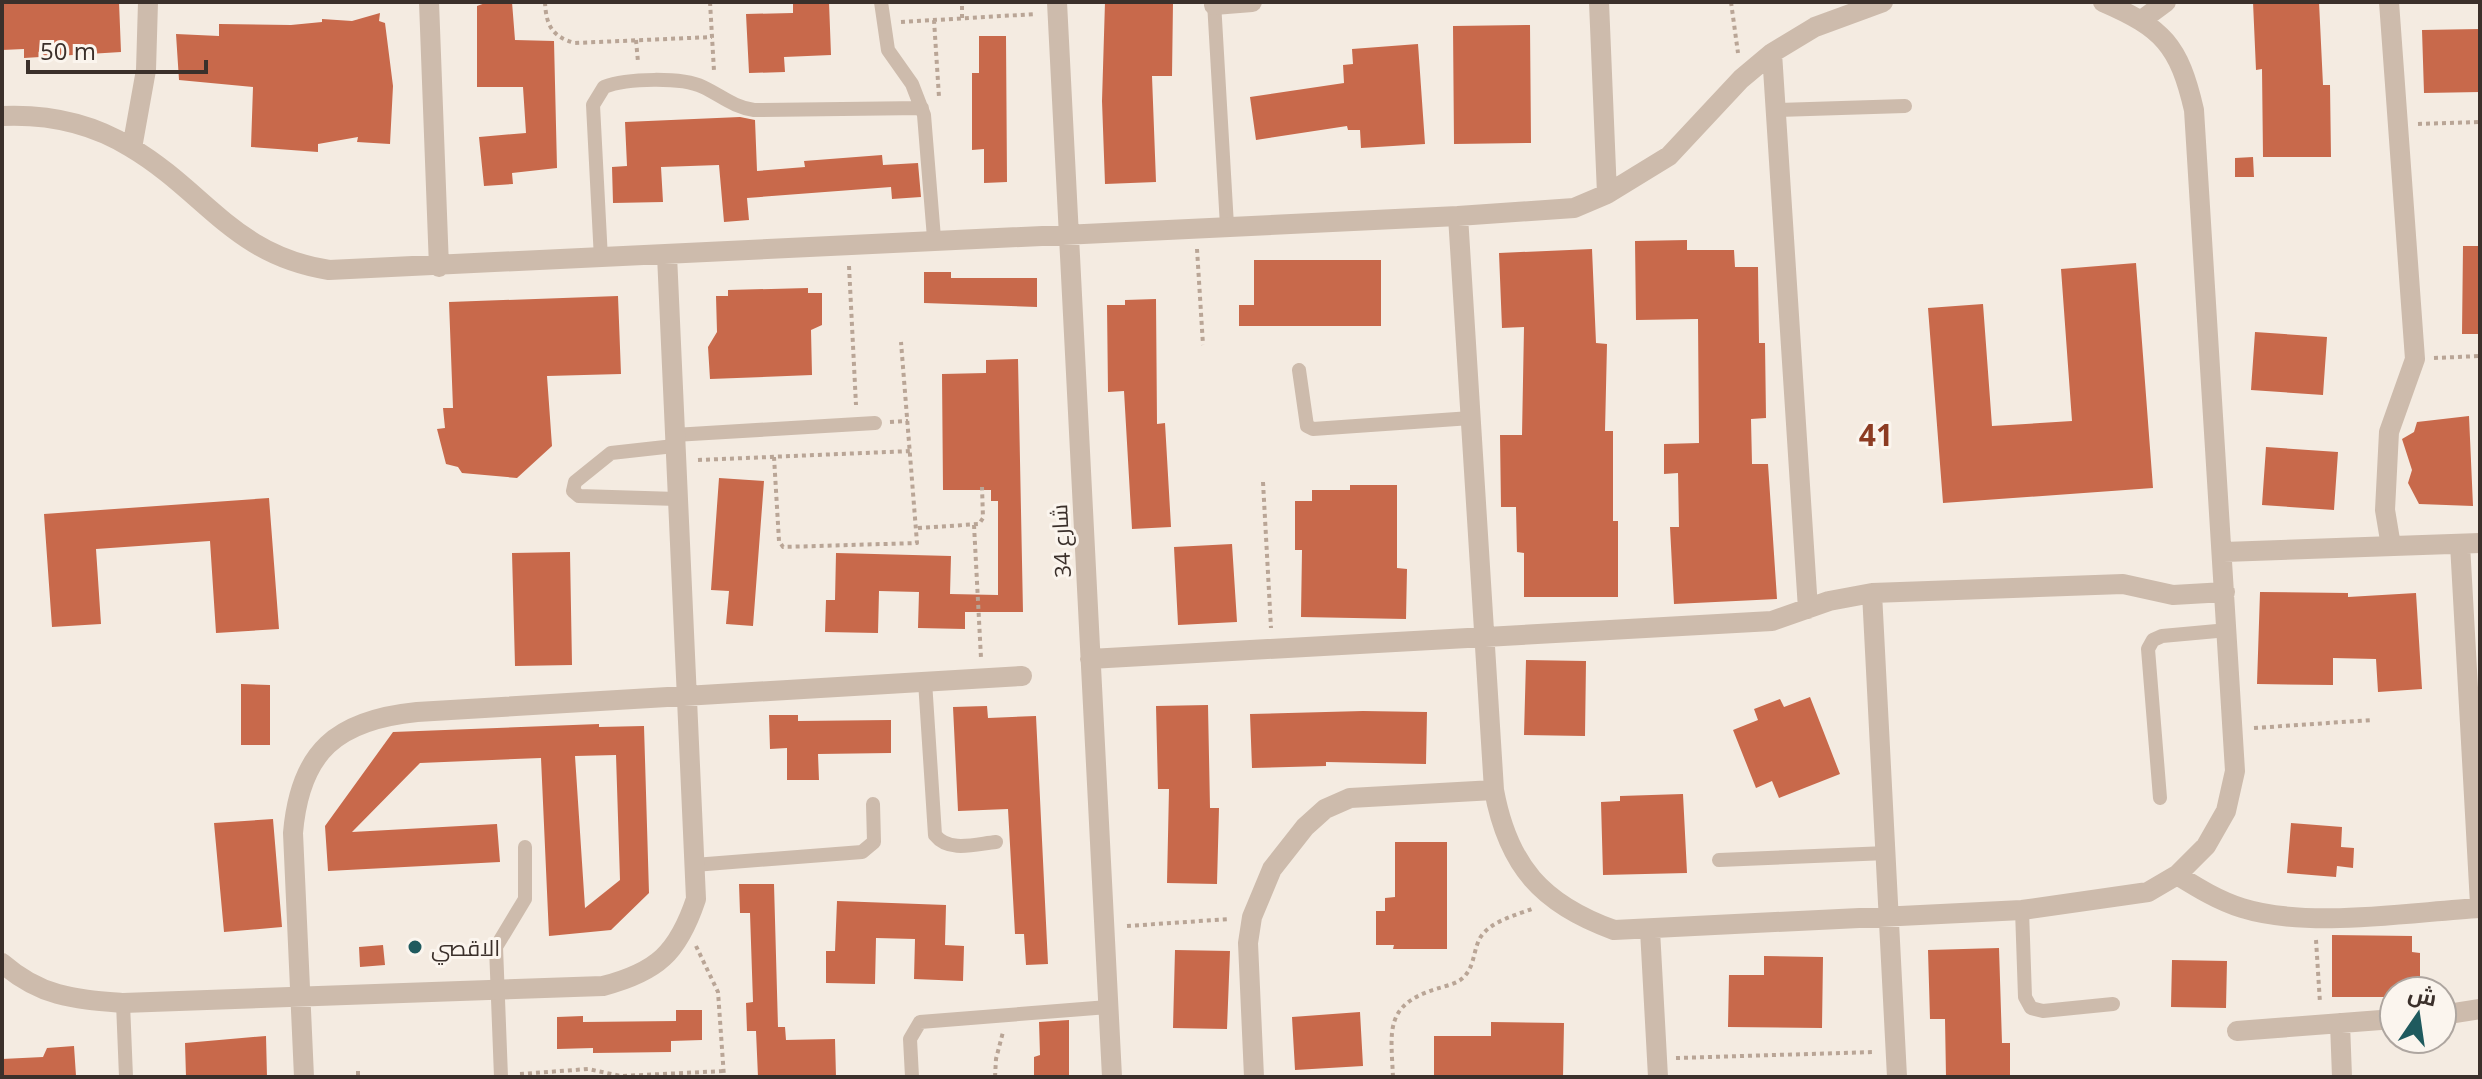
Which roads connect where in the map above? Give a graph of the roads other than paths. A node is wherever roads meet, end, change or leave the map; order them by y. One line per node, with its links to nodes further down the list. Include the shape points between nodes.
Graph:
1 (148, 2): 18 (street, via 146,70)
2 (429, 2): 26 (street)
3 (881, 2): 15 (lane, via 888,50)
4 (1252, 2): 10 (street)
5 (1599, 2): 19 (street)
6 (1883, 2): 13 (street, via 1815,27)
7 (2103, 2): 12 (street)
8 (2166, 2): 12 (street)
9 (2389, 2): 33 (street, via 2415,359 2389,432 2385,510)
10 (1214, 3): 21 (lane)
11 (1057, 8): 22 (street, شارع 34)
12 (2143, 19): 34 (street, via 2186,75 2194,110)
13 (1772, 53): 16 (street); 19 (street, via 1669,156)
14 (1905, 106): 16 (lane)
15 (922, 108): 23 (lane); 25 (lane, via 754,110 677,80 611,85 599,92 593,105)
16 (1776, 110): 37 (street)
17 (2, 116): 18 (street, via 66,120)
18 (132, 148): 26 (street, via 272,256 329,270)
19 (1607, 194): 20 (street, via 1574,208)
20 (1458, 216): 21 (street); 28 (street)
21 (1227, 226): 22 (street)
22 (1069, 232): 23 (street); 40 (street, شارع 34)
23 (934, 238): 24 (street)
24 (667, 255): 25 (street); 30 (street)
25 (601, 259): 26 (street)
26 (439, 267)
27 (1299, 370): 28 (lane, via 1303,417 1313,429)
28 (1471, 418): 39 (street)
29 (875, 423): 30 (lane)
30 (675, 447): 31 (street); 31 (lane, via 611,453 575,482 573,491 579,496)
31 (677, 499): 43 (street)
32 (2470, 544): 33 (street); 53 (street)
33 (2391, 546): 34 (street)
34 (2224, 552): 35 (street)
35 (2225, 592): 36 (street, via 2173,595 2123,584); 38 (street)
36 (1872, 593): 37 (street); 49 (street)
37 (1808, 609): 39 (street, via 1772,621)
38 (2228, 630): 45 (lane, via 2162,636 2148,649); 52 (street, via 2235,771 2226,811 2206,846)
39 (1485, 639): 40 (street); 44 (street)
40 (1090, 659): 62 (street, شارع 34)
41 (1022, 676): 42 (street)
42 (925, 681): 43 (street); 47 (lane, via 935,835 954,846)
43 (687, 695): 51 (street); 59 (street, via 404,713 349,727 306,772 296,801)
44 (1494, 790): 56 (street, via 1512,851 1552,900 1581,919 1614,930); 74 (street, via 1350,798 1325,809 1305,827 1272,869 1252,917 1248,943)
45 (2160, 798)
46 (873, 804): 51 (lane, via 874,842 862,852)
47 (996, 842)
48 (525, 847): 58 (lane, via 525,899 498,942)
49 (1887, 853): 50 (lane); 55 (street)
50 (1719, 860)
51 (694, 865): 58 (street, via 696,899 685,931 664,959 636,978 603,986)
52 (2177, 875): 53 (street, via 2208,895 2278,916); 54 (street, via 2148,892)
53 (2480, 906)
54 (2022, 910): 55 (street); 61 (lane, via 2025,997 2031,1008)
55 (1890, 917): 56 (street); 75 (street)
56 (1650, 930): 68 (street)
57 (2, 963): 60 (street, via 22,980 66,999)
58 (498, 988): 59 (street); 69 (lane)
59 (300, 997): 60 (street); 71 (street)
60 (123, 1003): 70 (lane)
61 (2113, 1004)
62 (1108, 1007): 72 (lane, via 920,1022 910,1039); 73 (street, شارع 34)
63 (2480, 1009): 64 (street)
64 (2458, 1012)
65 (2378, 1020): 66 (street)
66 (2330, 1024): 67 (street); 76 (street)
67 (2237, 1031)
68 (1658, 1068)
69 (501, 1076)
70 (126, 1077)
71 (304, 1077)
72 (912, 1077)
73 (1112, 1077)
74 (1254, 1077)
75 (1897, 1077)
76 (2342, 1077)

